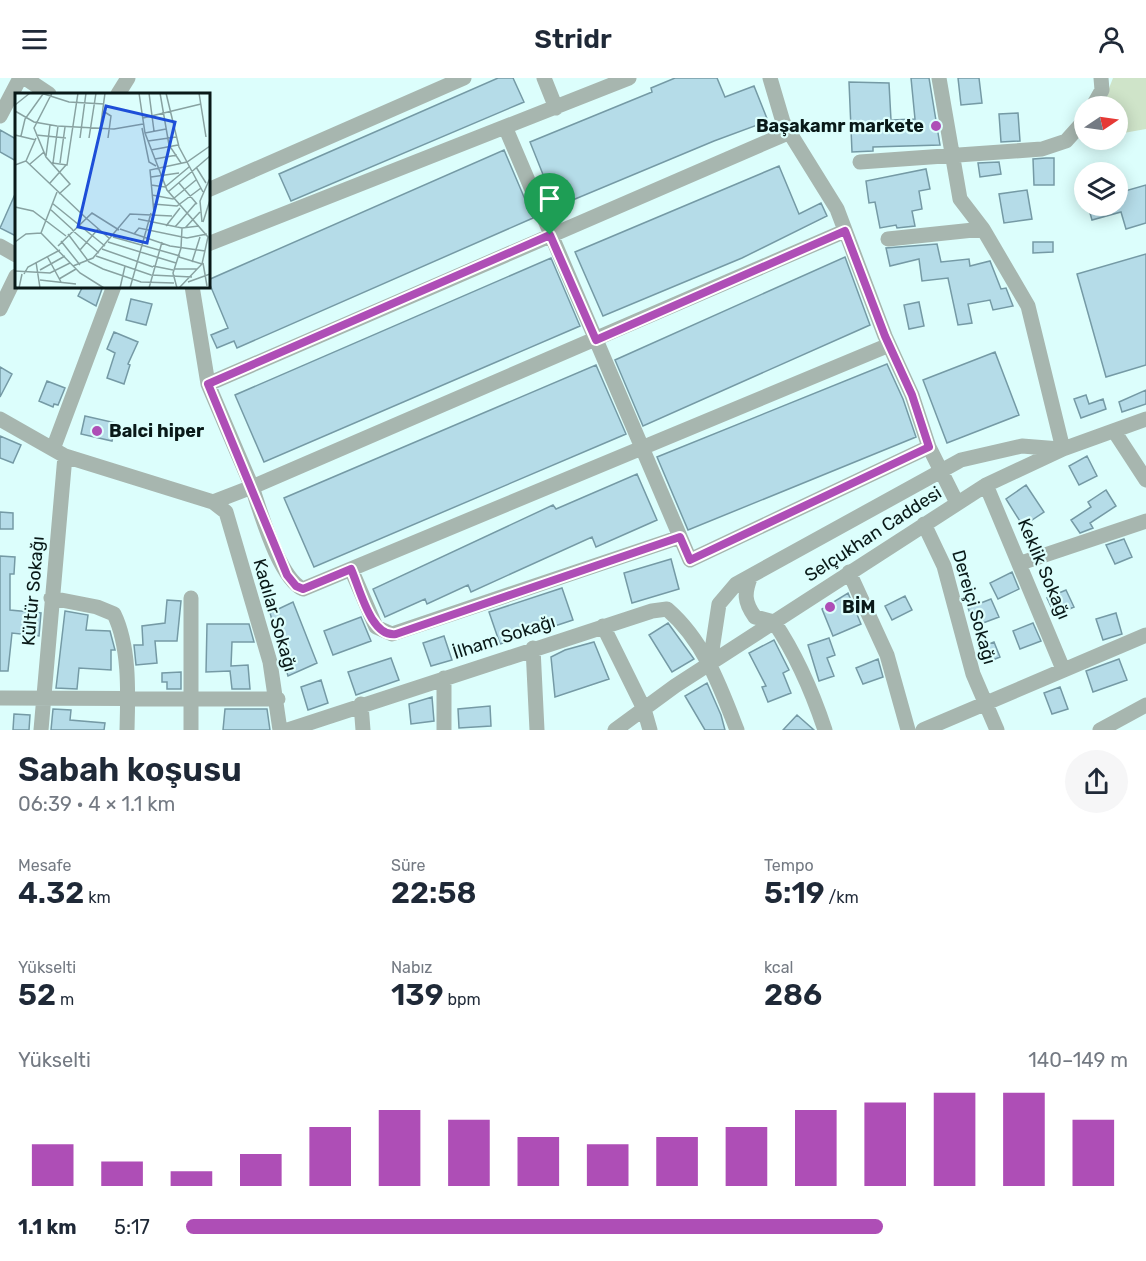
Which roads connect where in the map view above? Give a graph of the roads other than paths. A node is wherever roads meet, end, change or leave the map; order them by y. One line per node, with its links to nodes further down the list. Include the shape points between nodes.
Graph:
1 (20, 78): 14 (street)
2 (25, 78): 10 (street)
3 (128, 78): 11 (street)
4 (464, 78): 20 (street)
5 (544, 78): 13 (street)
6 (629, 78): 13 (street)
7 (770, 78): 16 (street, via 783,122)
8 (939, 78): 18 (street)
9 (1101, 78): 12 (street)
10 (48, 93)
11 (119, 93)
12 (1099, 96)
13 (555, 108): 15 (street)
14 (0, 116)
15 (506, 129): 23 (street); 25 (street)
16 (790, 132): 22 (street, via 837,209); 23 (street)
17 (1074, 132): 18 (street, via 1066,141 1042,150)
18 (952, 155): 19 (street); 21 (street, via 960,199)
19 (860, 162)
20 (210, 189)
21 (983, 229): 24 (street); 40 (street, via 1028,306)
22 (845, 231): 32 (street); 33 (street)
23 (550, 235): 32 (street); 34 (street)
24 (888, 240)
25 (210, 243)
26 (0, 246): 27 (street)
27 (15, 254)
28 (15, 278): 31 (street)
29 (113, 288): 41 (street, Kültür Sokağı)
30 (192, 288): 34 (street)
31 (0, 309)
32 (596, 340): 38 (street); 45 (street)
33 (889, 345): 38 (street); 39 (street, via 912,395)
34 (208, 384): 45 (street)
35 (0, 419): 41 (street)
36 (1146, 419): 37 (street, Selçukhan Caddesi)
37 (1114, 430): 40 (street, Selçukhan Caddesi); 43 (street)
38 (642, 447): 50 (street); 52 (street)
39 (929, 447): 42 (street); 50 (street, via 690,560)
40 (1063, 449): 42 (street, Selçukhan Caddesi, via 1022,446 961,460); 44 (street, Selçukhan Caddesi)
41 (59, 452): 46 (street); 55 (street, Kültür Sokağı)
42 (942, 473): 47 (street); 54 (street, Selçukhan Caddesi)
43 (1146, 480)
44 (986, 485): 47 (street, Selçukhan Caddesi); 51 (street, Keklik Sokağı)
45 (252, 487): 46 (street); 52 (street, via 287,575 296,586 303,589)
46 (213, 502): 66 (street, Kadılar Sokağı, via 226,512)
47 (957, 503): 49 (street, Selçukhan Caddesi)
48 (1146, 521): 51 (street)
49 (924, 524): 53 (street, Selçukhan Caddesi); 69 (street, Dereiçi Sokağı, via 944,566 971,668)
50 (680, 537): 52 (street, via 392,634 376,627)
51 (1021, 563): 62 (street, Keklik Sokağı)
52 (351, 569)
53 (849, 573): 57 (street, Selçukhan Caddesi); 86 (street, via 887,655)
54 (751, 576): 57 (street, via 745,591 746,606 755,617); 61 (street, Selçukhan Caddesi, via 736,584 719,604)
55 (51, 598): 67 (street, Kültür Sokağı); 68 (street, via 114,614 121,629)
56 (191, 598): 65 (street)
57 (774, 622): 61 (street, Selçukhan Caddesi); 85 (street, via 802,668)
58 (603, 626): 60 (street, İlham Sokağı); 61 (street, İlham Sokağı, via 667,609 682,622); 72 (street)
59 (1146, 635): 62 (street)
60 (533, 648): 63 (street, İlham Sokağı); 81 (street)
61 (710, 663): 72 (street, Selçukhan Caddesi); 84 (street)
62 (1063, 669): 69 (street)
63 (444, 678): 70 (street, İlham Sokağı); 80 (street)
64 (0, 698): 67 (street)
65 (190, 699): 66 (street); 68 (street); 76 (street)
66 (278, 699): 77 (street, Kadılar Sokağı)
67 (43, 700): 68 (street); 74 (street, Kültür Sokağı)
68 (128, 700): 75 (street)
69 (985, 702): 87 (street); 88 (street, Dereiçi Sokağı)
70 (361, 704): 78 (street, İlham Sokağı); 79 (street)
71 (1146, 705): 73 (street)
72 (644, 709): 82 (street, Selçukhan Caddesi); 83 (street)
73 (1104, 729)
74 (41, 730)
75 (127, 730)
76 (191, 730)
77 (280, 730)
78 (288, 730)
79 (363, 730)
80 (444, 730)
81 (537, 730)
82 (615, 730)
83 (650, 730)
84 (737, 730)
85 (825, 730)
86 (908, 730)
87 (923, 730)
88 (998, 730)

